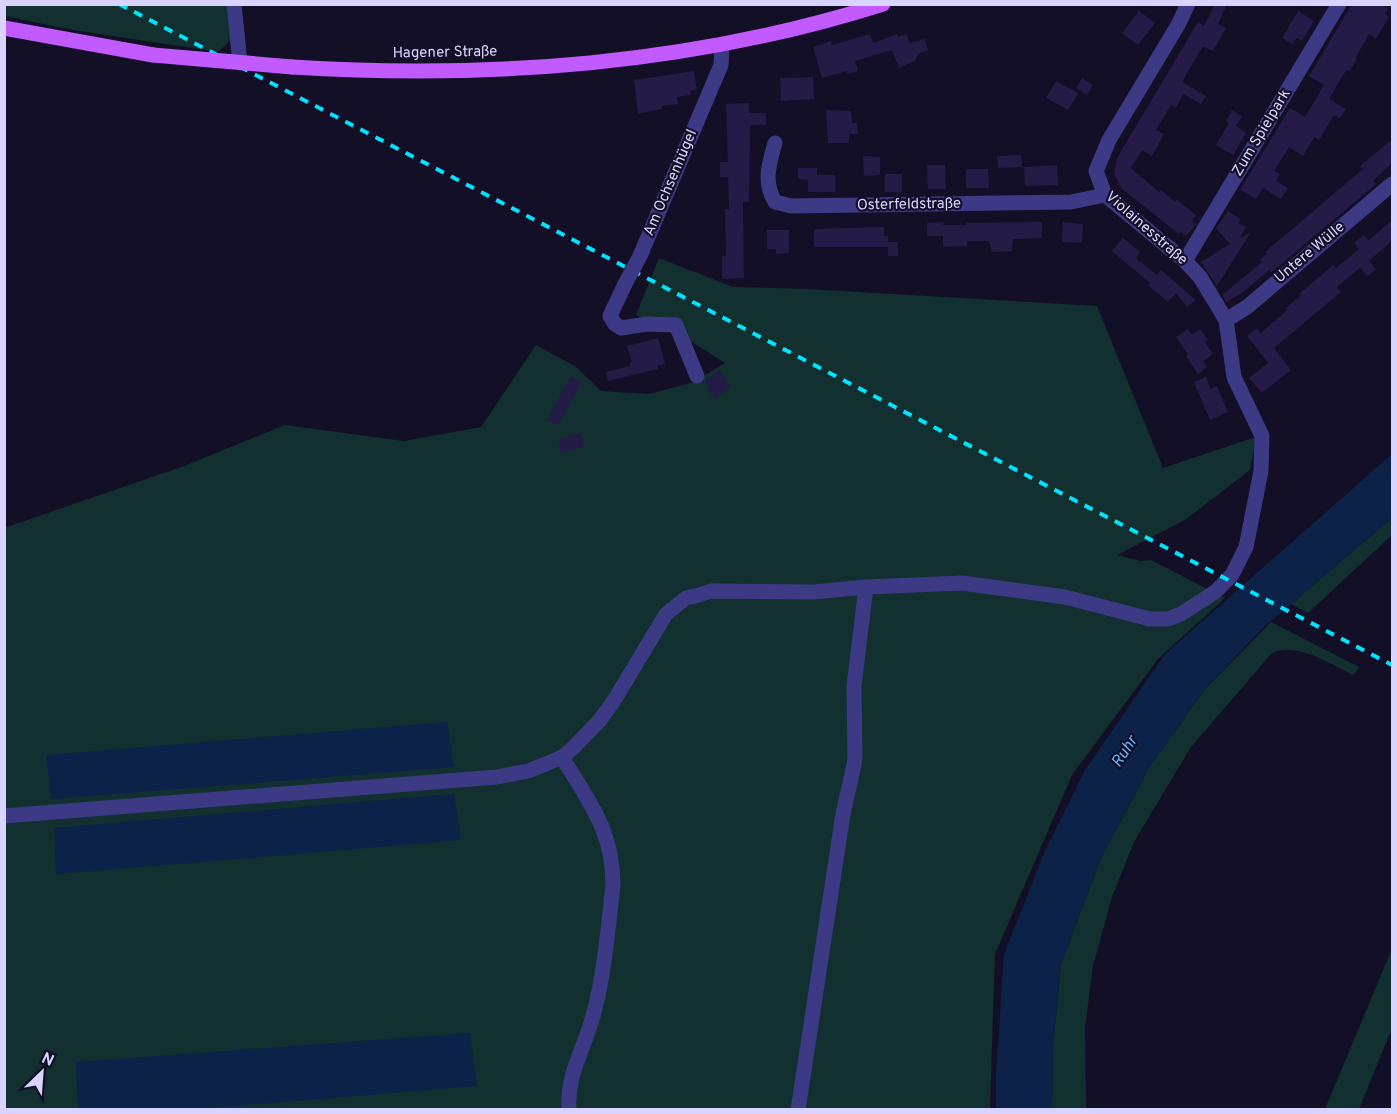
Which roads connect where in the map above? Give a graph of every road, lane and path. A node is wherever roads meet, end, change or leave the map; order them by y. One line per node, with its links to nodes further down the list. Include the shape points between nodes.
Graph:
1 (234, 4): 7 (street)
2 (883, 4): 6 (main road, Hagener Straße)
3 (1188, 4): 10 (street, Violainesstraße, via 1098,163 1096,177)
4 (1340, 4): 11 (street, Zum Spielpark)
5 (4, 28): 7 (main road, Hagener Straße, bridge, via 153,55)
6 (722, 46): 7 (main road, Hagener Straße, bridge, via 604,63 452,72 370,72); 13 (street, Am Ochsenhügel, bridge, via 721,64 640,256 610,316 621,328 647,324 676,326)
7 (240, 63)
8 (775, 143): 10 (street, Osterfeldstraße, via 767,171 769,192 775,202 791,206 1071,202)
9 (1392, 184): 12 (street, Untere Wülle, via 1247,307)
10 (1105, 195): 11 (street, Violainesstraße)
11 (1185, 261): 12 (street, Violainesstraße, via 1200,277)
12 (1226, 320): 14 (street, Violainesstraße, via 1234,377 1262,436 1262,460 1246,547 1232,575 1215,592 1181,614 1150,620 1065,597 962,583)
13 (697, 376)
14 (866, 587): 15 (street, Violainesstraße, via 814,592 711,591 686,598 666,614 600,720); 18 (street, via 854,686 855,760 843,814)
15 (562, 757): 16 (street, via 528,771 497,777); 17 (street, via 602,825 613,872 598,994 571,1078)
16 (4, 816)
17 (569, 1110)
18 (798, 1110)

